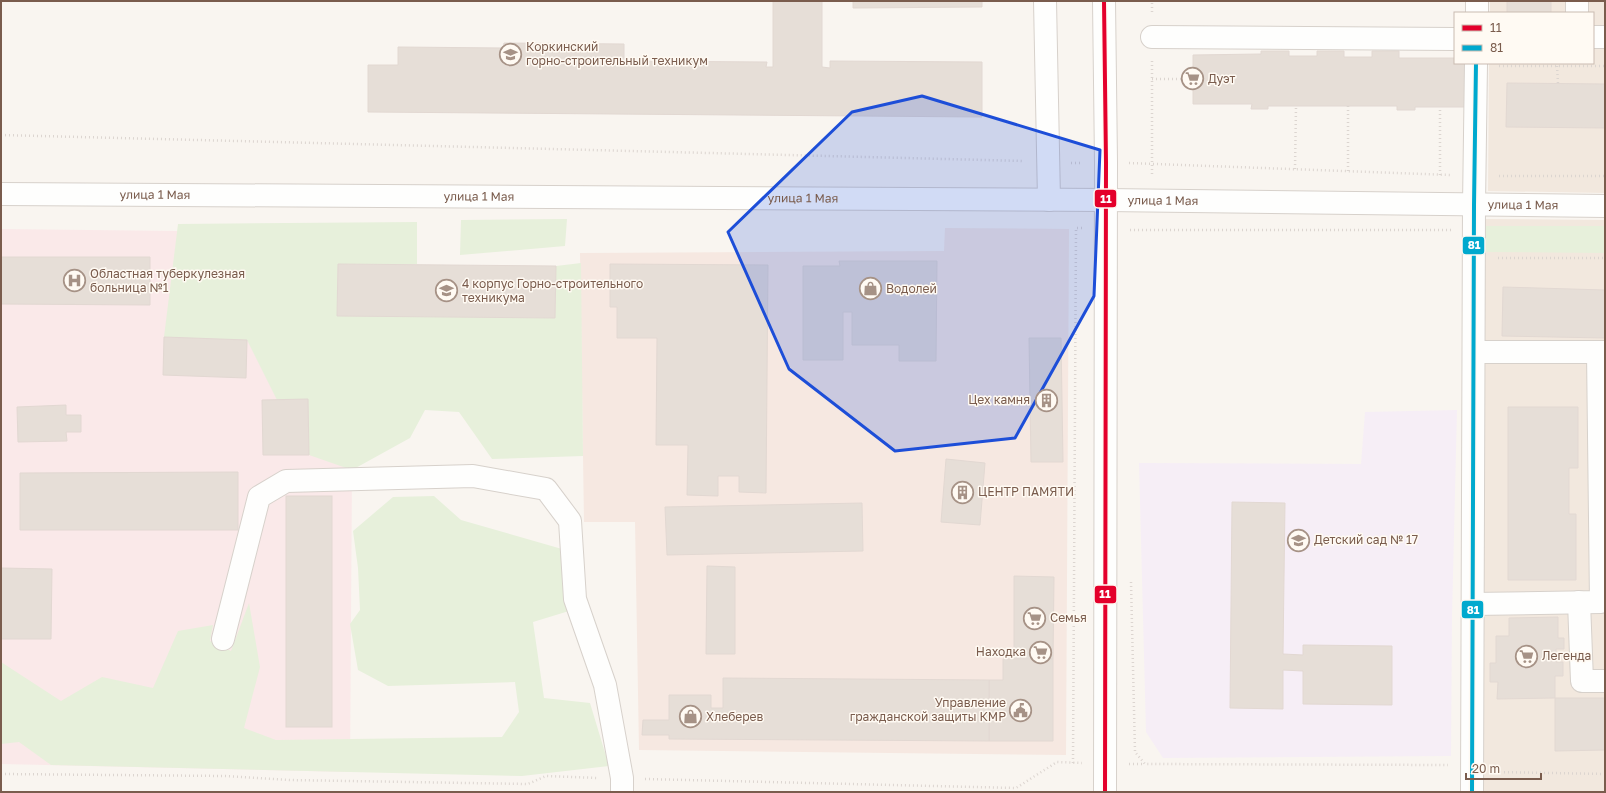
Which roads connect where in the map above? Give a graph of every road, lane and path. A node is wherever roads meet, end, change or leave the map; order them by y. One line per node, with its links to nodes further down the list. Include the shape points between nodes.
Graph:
1 (1045, 1): 22 (street)
2 (1104, 1): 23 (street)
3 (1152, 1): 8 (path)
4 (1477, 1): 6 (street)
5 (1577, 1): 7 (street)
6 (1477, 12)
7 (1577, 12)
8 (1152, 37): 11 (street); 15 (path)
9 (1594, 37): 10 (street)
10 (1605, 37)
11 (1454, 38)
12 (1476, 65): 13 (path); 28 (street)
13 (1557, 66): 14 (path); 17 (path)
14 (1605, 66)
15 (1152, 79): 16 (path); 24 (path)
16 (1193, 79)
17 (1558, 83)
18 (1296, 106): 25 (path)
19 (1348, 106): 26 (path)
20 (1440, 107): 27 (path)
21 (1, 135): 22 (path)
22 (1048, 162): 23 (path); 31 (street)
23 (1106, 163): 24 (path); 32 (street)
24 (1152, 164): 25 (path); 33 (path)
25 (1295, 169): 26 (path)
26 (1348, 171): 27 (path)
27 (1440, 175): 28 (path)
28 (1474, 176): 29 (path); 34 (street)
29 (1605, 176)
30 (1, 194): 31 (street, улица 1 Мая)
31 (1049, 200): 32 (street, улица 1 Мая)
32 (1106, 200): 33 (street, улица 1 Мая); 36 (street)
33 (1152, 201): 34 (street, улица 1 Мая); 37 (path)
34 (1474, 205): 35 (street, улица 1 Мая); 38 (street)
35 (1605, 206)
36 (1106, 229): 37 (path); 50 (path, via 1076,228); 51 (street)
37 (1153, 230): 38 (path)
38 (1474, 230): 41 (street)
39 (1498, 258): 40 (path)
40 (1605, 258)
41 (1474, 352): 42 (street); 47 (street)
42 (1601, 352): 43 (street)
43 (1602, 534): 46 (street)
44 (1131, 578): 52 (path, via 1135,752)
45 (1579, 602): 46 (street); 47 (street); 49 (street, via 1582,681)
46 (1603, 602)
47 (1473, 604): 53 (street)
48 (223, 639): 56 (street, via 260,497 286,481 474,476 546,489 570,520 575,599 605,685)
49 (1605, 681)
50 (1073, 763): 51 (path); 56 (path, via 1057,762 1016,788)
51 (1105, 763): 52 (path); 57 (street)
52 (1145, 764): 53 (path)
53 (1472, 766): 55 (path, via 1485,772); 58 (street)
54 (1, 774): 56 (path, via 224,776 289,780 528,784 546,776)
55 (1605, 774)
56 (622, 785)
57 (1105, 792)
58 (1472, 792)

